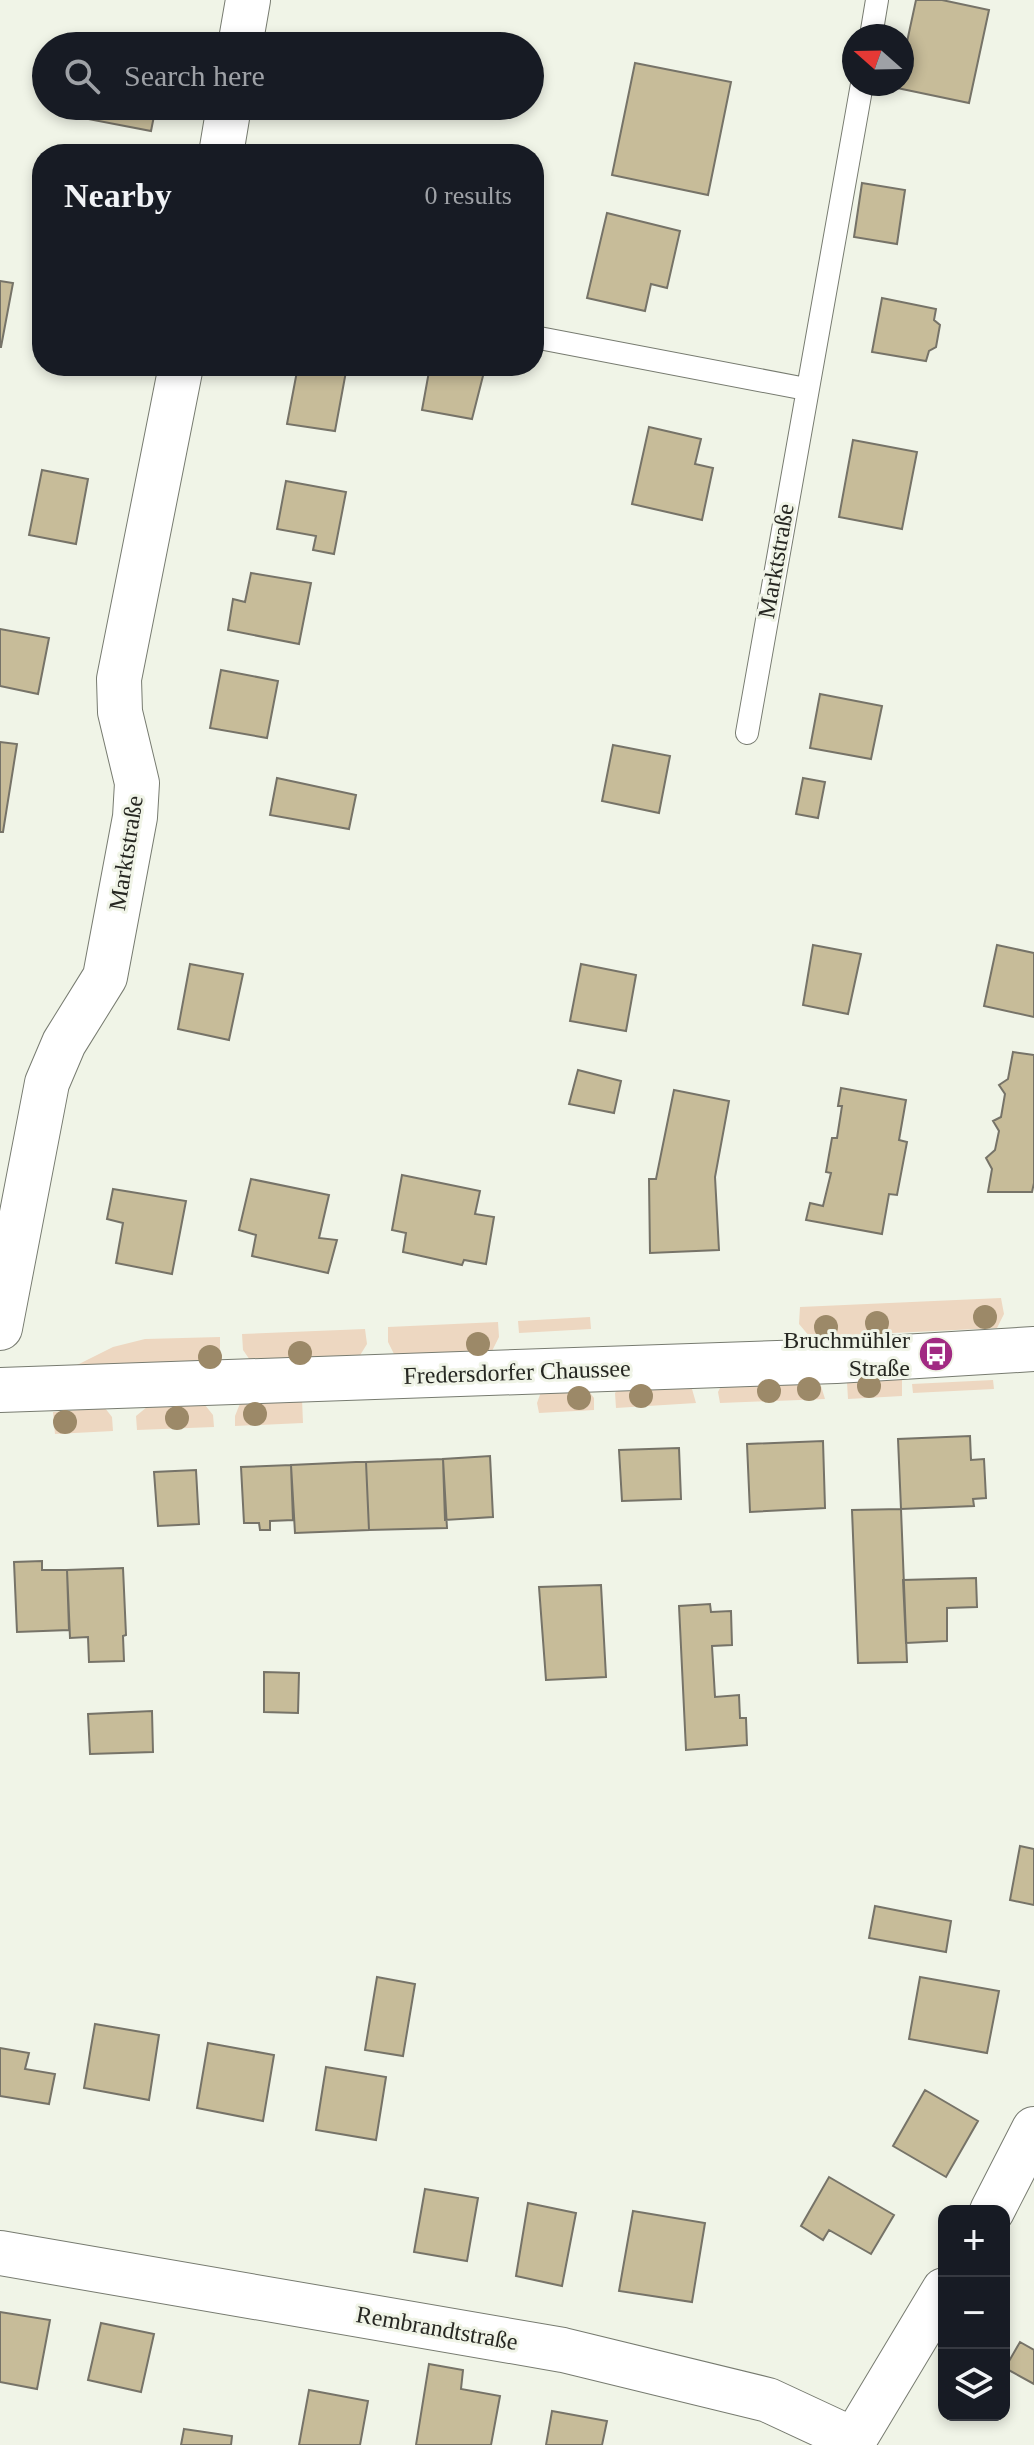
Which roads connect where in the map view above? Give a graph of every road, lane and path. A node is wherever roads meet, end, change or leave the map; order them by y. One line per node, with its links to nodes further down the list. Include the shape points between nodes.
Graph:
1 (248, 0): 4 (street)
2 (877, 0): 3 (lane)
3 (873, 24)
4 (242, 32)
5 (860, 96): 10 (lane, Marktstraße)
6 (227, 120): 7 (street)
7 (223, 144)
8 (544, 339): 10 (lane)
9 (179, 376): 12 (street, Marktstraße, via 119,679 136,805 105,977 64,1043 47,1083)
10 (806, 389): 11 (lane, Marktstraße)
11 (747, 733)
12 (0, 1328)
13 (1034, 1349): 14 (street, Fredersdorfer Chaussee, via 836,1361)
14 (0, 1390)
15 (1034, 2129): 16 (street)
16 (995, 2205)
17 (0, 2253): 19 (street, Rembrandtstraße, via 563,2350 768,2400)
18 (938, 2300): 19 (street)
19 (856, 2443)

